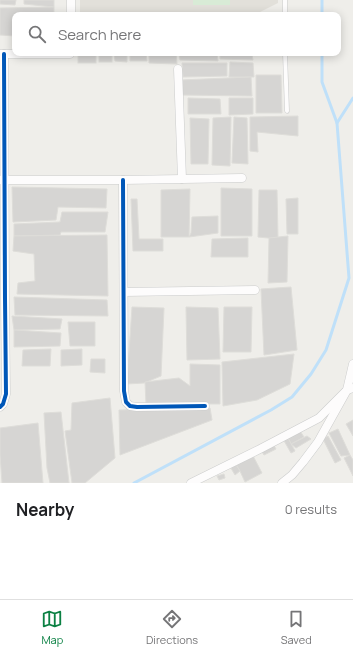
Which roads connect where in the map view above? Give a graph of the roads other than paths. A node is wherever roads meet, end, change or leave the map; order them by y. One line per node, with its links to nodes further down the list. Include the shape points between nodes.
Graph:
1 (71, 0): 3 (street)
2 (285, 0): 4 (lane)
3 (71, 12)
4 (285, 12)
5 (2, 54): 11 (street)
6 (285, 56): 8 (lane)
7 (178, 69): 10 (street)
8 (287, 111)
9 (242, 178): 10 (street)
10 (182, 179): 12 (street)
11 (2, 180): 12 (street); 15 (street)
12 (123, 180): 14 (street)
13 (255, 290): 14 (street)
14 (124, 292): 18 (street, via 126,402 136,407)
15 (2, 298): 19 (street, via 6,394)
16 (353, 364): 17 (street)
17 (350, 389): 20 (street, via 319,418); 21 (street, via 318,442 292,475)
18 (206, 406)
19 (0, 407)
20 (191, 483)
21 (282, 483)

